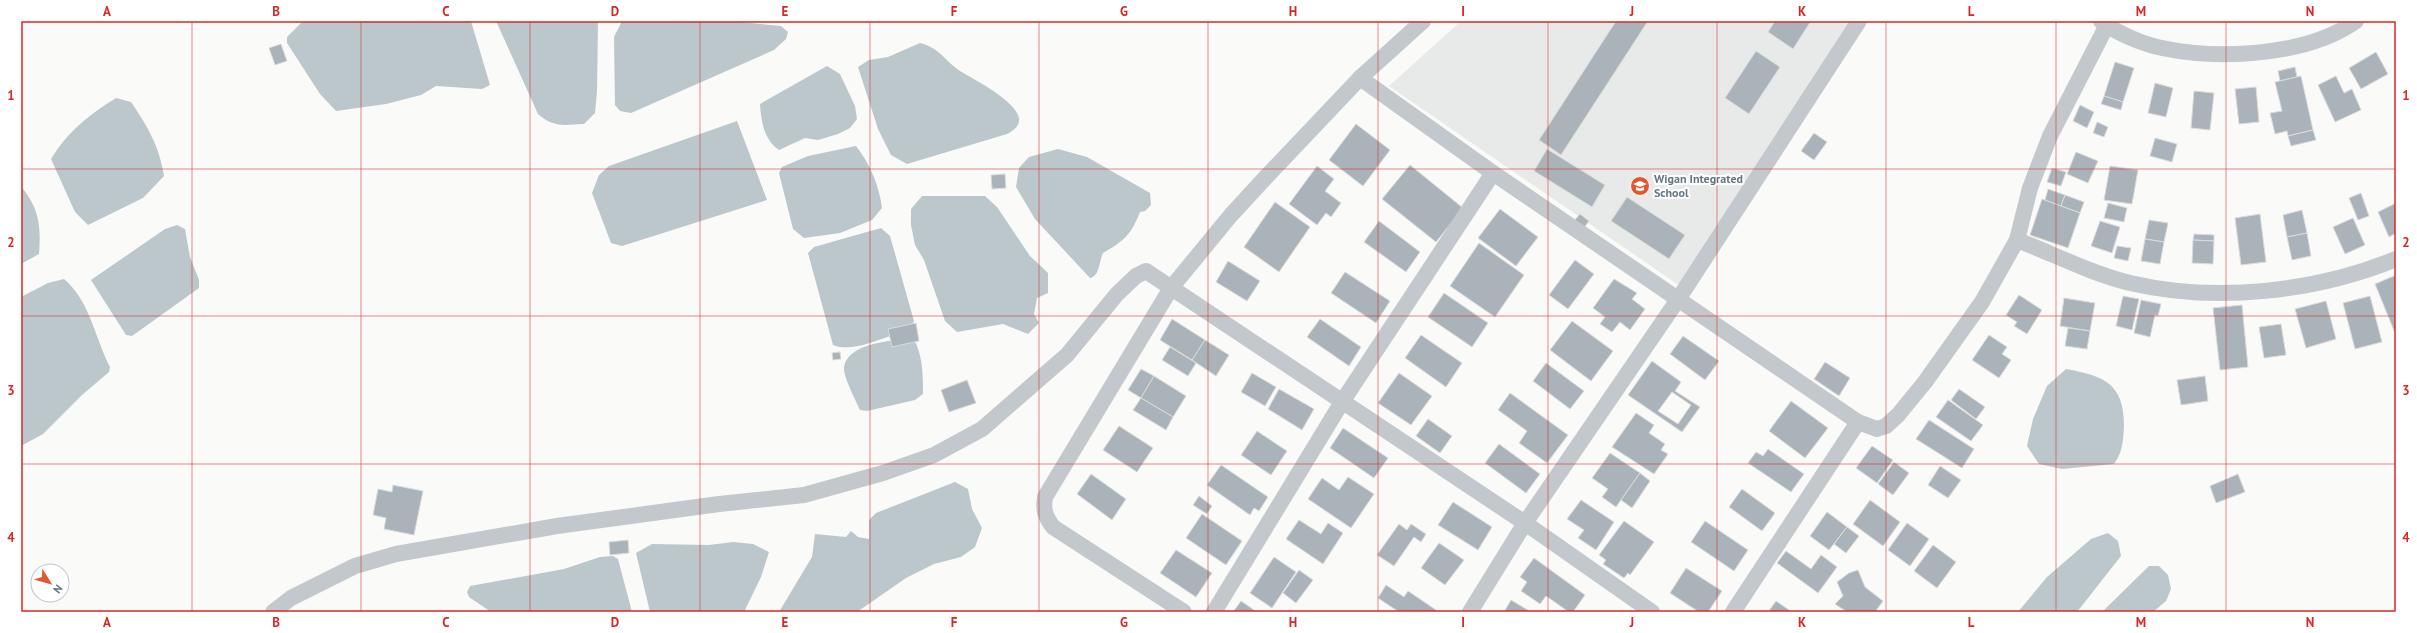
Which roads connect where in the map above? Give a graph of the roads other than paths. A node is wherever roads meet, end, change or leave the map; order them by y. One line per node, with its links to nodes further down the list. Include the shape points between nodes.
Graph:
1 (1423, 21): 5 (street)
2 (1859, 21): 10 (street)
3 (2356, 21): 4 (street, via 2343,30 2305,43 2258,53 2201,54 2161,48)
4 (2104, 23): 7 (street, via 2050,136 2030,188)
5 (1360, 78): 6 (street); 9 (street, via 1236,209)
6 (1493, 173): 10 (street); 11 (street)
7 (2017, 240): 8 (street, via 2130,283 2188,291 2250,292 2325,281); 12 (street, via 1982,302 1898,415 1886,426 1877,429)
8 (2396, 258)
9 (1171, 288): 11 (street); 14 (street, via 1146,271 1136,276 1117,294 1067,355 982,429 927,457 882,473 804,495 557,526 396,554 355,566 291,598); 15 (street, via 1045,497 1043,507 1053,527)
10 (1679, 298): 12 (street); 13 (street)
11 (1342, 402): 13 (street); 16 (street)
12 (1858, 422): 19 (street)
13 (1525, 523): 17 (street); 18 (street)
14 (273, 612)
15 (1184, 612)
16 (1214, 612)
17 (1470, 612)
18 (1652, 612)
19 (1733, 612)

